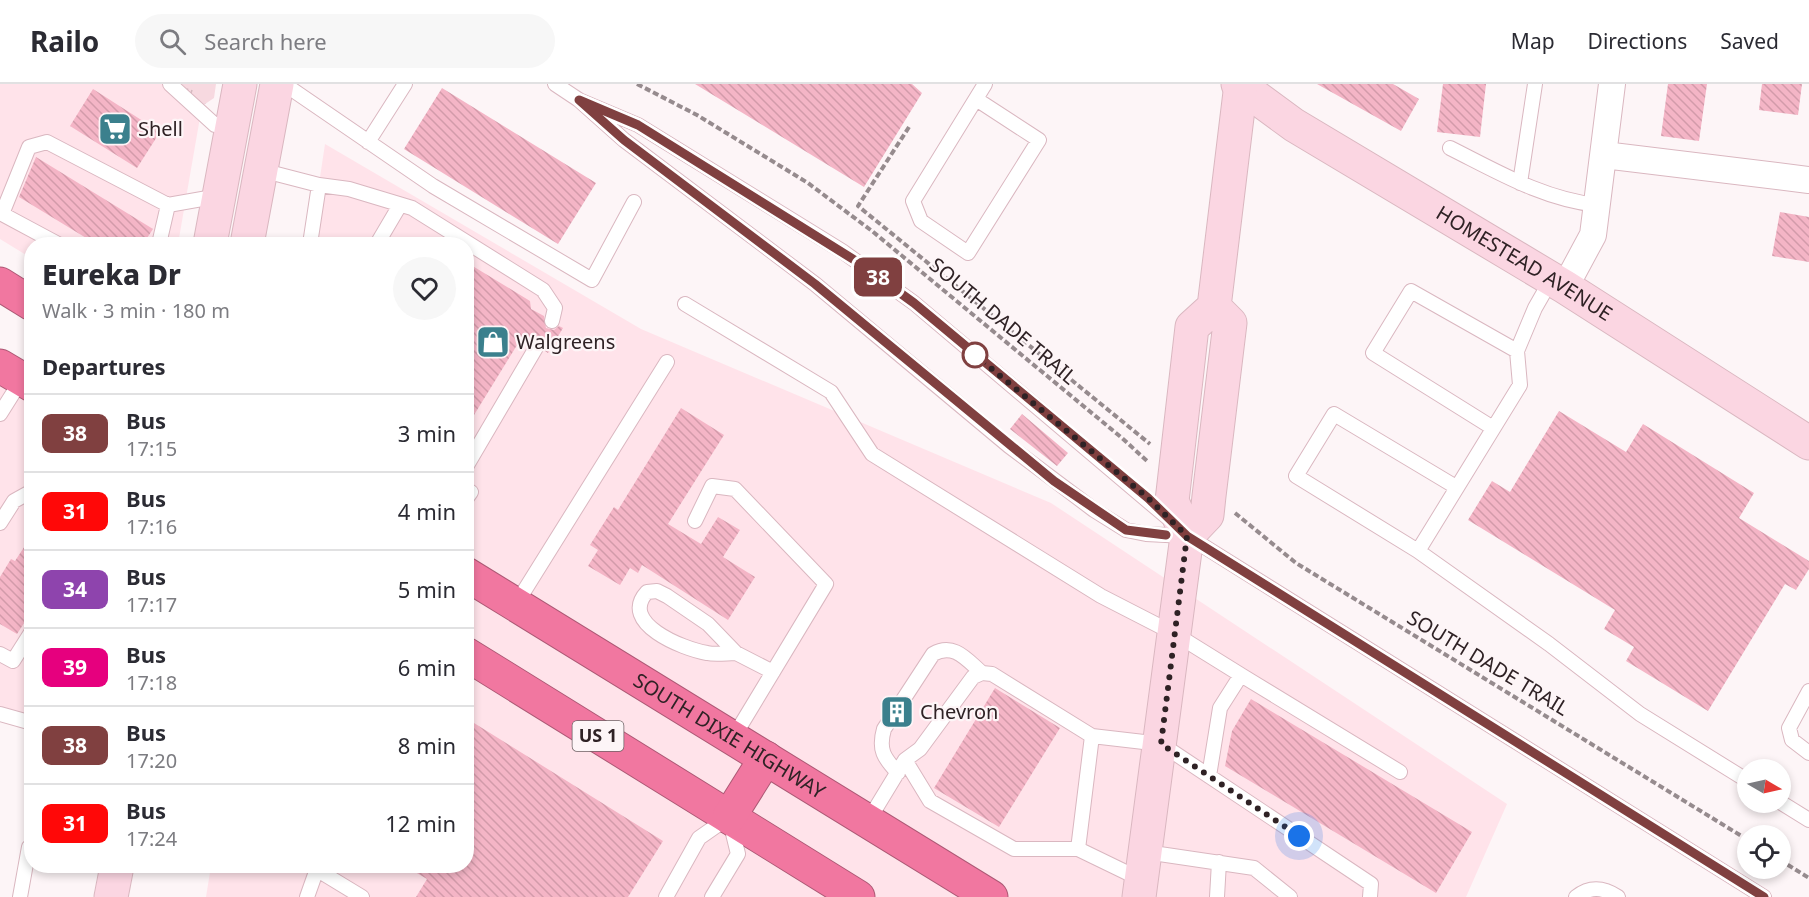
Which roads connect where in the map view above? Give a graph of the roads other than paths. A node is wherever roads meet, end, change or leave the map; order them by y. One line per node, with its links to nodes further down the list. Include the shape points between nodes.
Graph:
1 (170, 84): 13 (lane, via 215,125)
2 (240, 84): 13 (main road)
3 (277, 84): 17 (main road)
4 (284, 84): 14 (lane)
5 (405, 84): 14 (lane)
6 (555, 84): 12 (lane)
7 (985, 84): 11 (lane)
8 (1535, 84): 19 (lane)
9 (1612, 84): 16 (street)
10 (1240, 85): 34 (main road, HOMESTEAD AVENUE, via 1294,125); 49 (main road, via 1214,307 1192,327 1172,501)
11 (976, 99): 11 (lane, via 913,201 921,221 968,253 1039,140)
12 (579, 100): 49 (lane, via 638,125 842,251 914,303 1148,498); 49 (lane, via 624,140 815,284 1009,446 1094,510 1126,530)
13 (232, 129): 21 (main road)
14 (368, 142): 22 (lane, via 433,186 592,280)
15 (1450, 148): 19 (lane)
16 (1604, 155): 18 (street); 24 (street)
17 (261, 170): 20 (lane); 29 (main road)
18 (1809, 180)
19 (1520, 183): 24 (lane, via 1572,202)
20 (319, 185): 25 (lane, via 349,189); 30 (lane)
21 (219, 196): 23 (lane); 28 (main road)
22 (634, 202)
23 (168, 205): 26 (lane, via 46,142 29,147 2,214); 27 (lane)
24 (1598, 205): 34 (street, via 1593,235)
25 (406, 207): 31 (lane); 32 (lane)
26 (45, 237)
27 (161, 237)
28 (211, 237)
29 (248, 237)
30 (311, 237)
31 (382, 237)
32 (456, 237)
33 (474, 248): 36 (lane, via 543,290 555,308)
34 (1558, 283): 38 (lane, via 1535,308); 43 (main road, HOMESTEAD AVENUE)
35 (685, 304): 53 (lane, via 831,392 872,454 1101,596)
36 (552, 321)
37 (537, 346): 44 (lane)
38 (1517, 351): 42 (lane, via 1520,385); 42 (lane, via 1412,291 1373,353)
39 (666, 362): 52 (lane)
40 (18, 377): 41 (lane)
41 (0, 414)
42 (1493, 428): 45 (lane)
43 (1809, 443)
44 (474, 453)
45 (1456, 487): 50 (lane); 50 (lane, via 1334,414 1296,476)
46 (24, 495): 48 (lane, via 14,501)
47 (695, 521): 58 (lane, via 712,486 735,489 826,584)
48 (0, 523)
49 (1187, 536): 53 (main road); 98 (lane)
50 (1418, 551): 72 (lane, via 1640,714)
51 (474, 579): 52 (highway, SOUTH DIXIE HIGHWAY)
52 (516, 604): 65 (highway, SOUTH DIXIE HIGHWAY)
53 (1174, 634): 60 (lane); 66 (main road)
54 (24, 644): 56 (lane, via 13,661)
55 (736, 653): 55 (lane, via 708,624 667,596 647,592 640,599 638,608 644,622 657,633 708,654); 58 (lane)
56 (0, 654)
57 (474, 659): 75 (highway, US 1)
58 (773, 672): 65 (lane)
59 (982, 674): 64 (lane, via 992,674); 69 (lane, via 973,677 920,750); 71 (lane, via 958,652 945,649 933,654 881,737 882,756)
60 (1241, 675): 70 (lane); 73 (lane, via 1220,708)
61 (1809, 691): 67 (lane, via 1789,728 1792,740)
62 (0, 714): 63 (lane)
63 (24, 721)
64 (1092, 736): 66 (lane); 78 (lane)
65 (733, 738): 68 (highway, SOUTH DIXIE HIGHWAY)
66 (1161, 744): 73 (lane); 84 (main road)
67 (1809, 753)
68 (766, 758): 75 (highway); 77 (highway, SOUTH DIXIE HIGHWAY)
69 (905, 760): 71 (lane); 78 (lane, via 930,801 1014,849)
70 (1400, 772)
71 (898, 773): 77 (lane)
72 (1737, 774)
73 (1209, 776): 95 (lane, via 1371,884)
74 (1791, 809): 76 (lane)
75 (729, 817): 90 (lane, via 699,838); 91 (lane, via 738,855); 92 (highway, US 1)
76 (1809, 820)
77 (868, 822): 93 (highway, SOUTH DIXIE HIGHWAY)
78 (1078, 849): 84 (lane)
79 (1219, 862): 84 (lane); 85 (lane); 94 (lane, via 1254,868)
80 (24, 873): 86 (lane)
81 (116, 873): 87 (main road)
82 (313, 873): 88 (lane)
83 (324, 873): 89 (lane)
84 (1142, 876)
85 (1215, 895)
86 (20, 897)
87 (111, 897)
88 (307, 897)
89 (362, 897)
90 (666, 897)
91 (712, 897)
92 (858, 897)
93 (991, 897)
94 (1290, 897)
95 (1370, 897)
96 (1576, 897): 97 (lane, via 1594,889)
97 (1618, 897)
98 (1764, 897)

